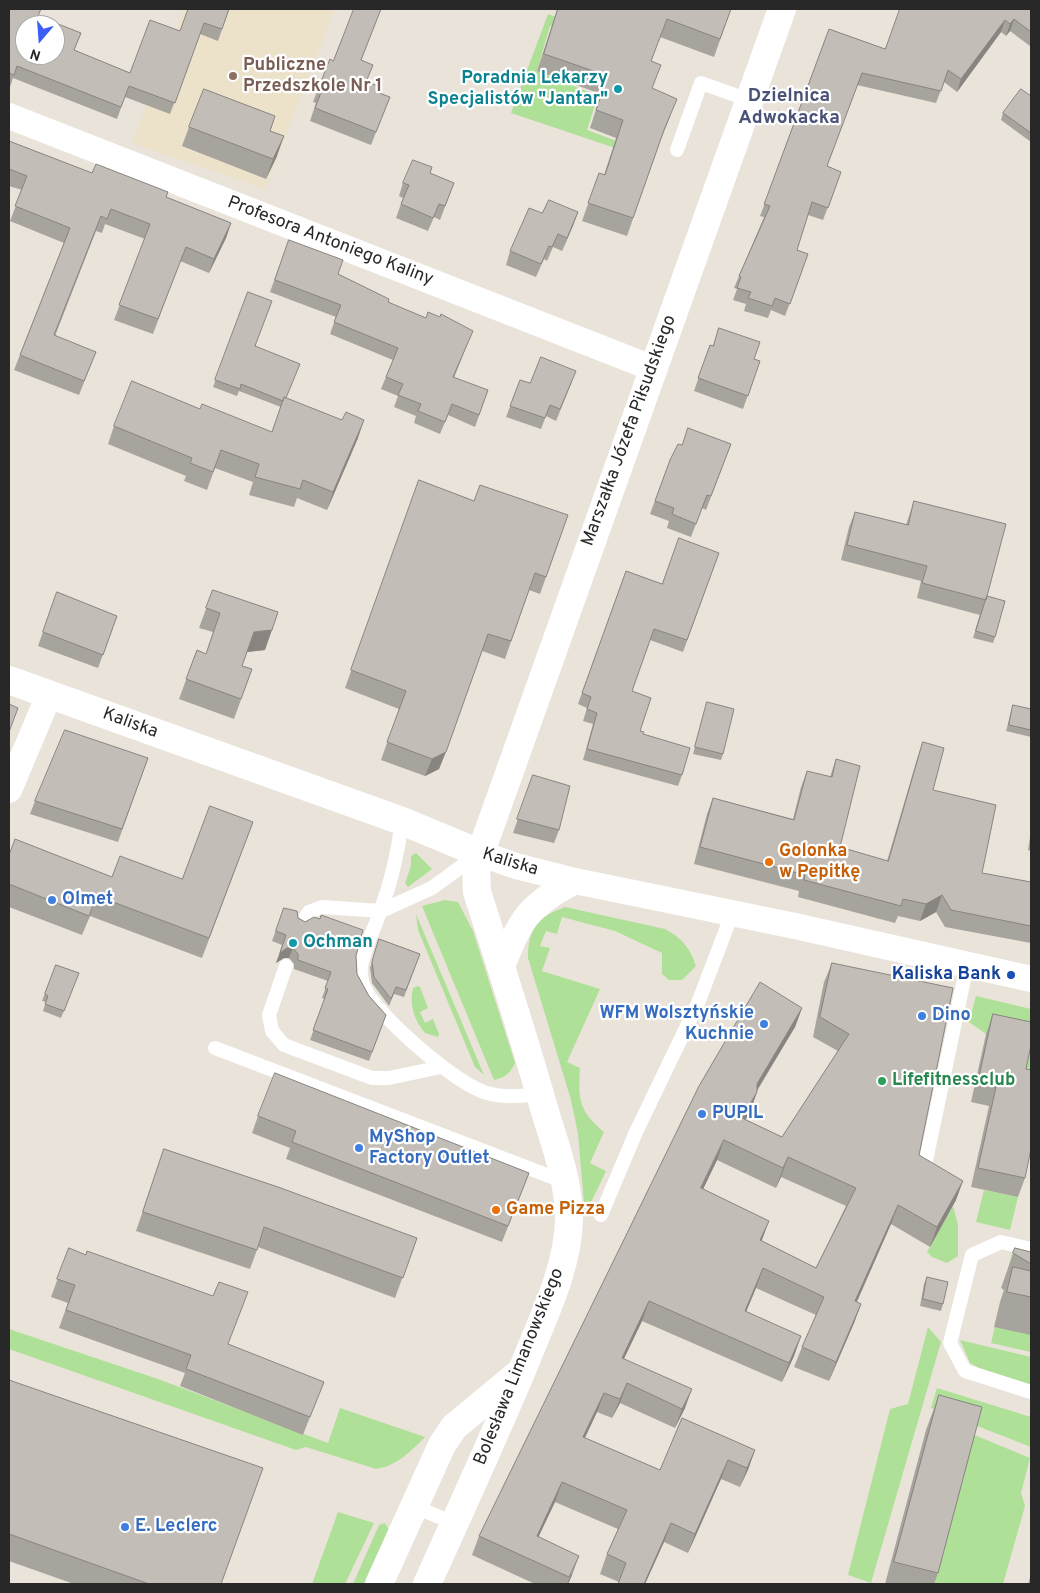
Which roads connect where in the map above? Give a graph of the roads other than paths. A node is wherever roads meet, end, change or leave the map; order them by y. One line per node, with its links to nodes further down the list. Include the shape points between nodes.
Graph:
1 (782, 9): 2 (street, Marszałka Józefa Piłsudskiego)
2 (749, 100): 4 (lane, via 701,83); 5 (street, Marszałka Józefa Piłsudskiego)
3 (9, 116): 5 (street, Profesora Antoniego Kaliny)
4 (677, 150)
5 (652, 368): 10 (street, Marszałka Józefa Piłsudskiego)
6 (9, 680): 7 (street, Kaliska)
7 (48, 694): 8 (street); 9 (street, Kaliska)
8 (9, 790)
9 (402, 821): 10 (street, Kaliska); 12 (lane, via 394,869)
10 (479, 854): 11 (street, Kaliska); 12 (lane, via 432,888); 17 (street, Bolesława Limanowskiego, via 476,892)
11 (575, 881): 13 (street, Kaliska); 17 (street, via 546,896 528,913)
12 (381, 911): 14 (lane, via 322,907 309,912); 20 (lane, via 361,968 363,987 371,999)
13 (732, 914): 15 (street, Kaliska); 24 (lane, via 698,1003 636,1132)
14 (302, 924)
15 (967, 965): 18 (street, Kaliska); 22 (lane)
16 (286, 966): 20 (lane, via 269,1015 272,1031 284,1045 372,1078)
17 (501, 969): 21 (street, Bolesława Limanowskiego)
18 (1031, 979)
19 (215, 1048): 23 (lane)
20 (442, 1067): 21 (lane, via 486,1093 512,1096)
21 (540, 1094): 23 (street, Bolesława Limanowskiego)
22 (924, 1170)
23 (565, 1182): 26 (street, Bolesława Limanowskiego, via 569,1218 566,1250)
24 (601, 1215)
25 (1031, 1249): 27 (lane, via 1001,1242 972,1255 950,1343 965,1371)
26 (521, 1372): 28 (street, via 454,1427 442,1444); 29 (street, Bolesława Limanowskiego)
27 (1031, 1392)
28 (414, 1506): 29 (lane); 30 (street)
29 (454, 1523): 31 (street, Bolesława Limanowskiego)
30 (379, 1584)
31 (427, 1584)

